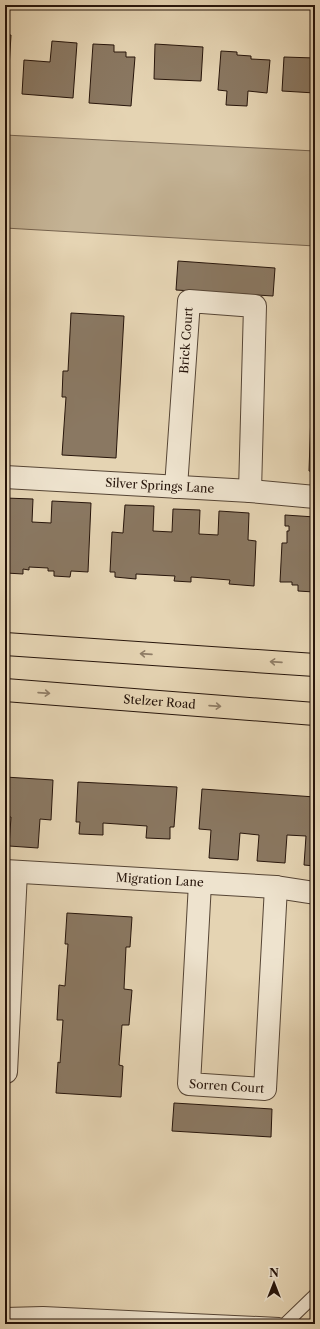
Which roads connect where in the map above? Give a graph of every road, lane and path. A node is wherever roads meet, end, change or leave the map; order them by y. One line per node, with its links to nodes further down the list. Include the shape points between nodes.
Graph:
1 (5, 477): 2 (street, Silver Springs Lane)
2 (176, 487): 3 (street, Silver Springs Lane); 3 (street, Brick Court, via 189,301 255,306)
3 (250, 491): 4 (street, Silver Springs Lane)
4 (315, 497)
5 (5, 644): 6 (main road, one-way to 5)
6 (315, 665)
7 (5, 690): 8 (main road, Stelzer Road, one-way to 8)
8 (315, 714)
9 (10, 871): 10 (street, Migration Lane); 13 (street)
10 (200, 883): 11 (street, Migration Lane); 11 (street, Sorren Court, via 189,1084 265,1088)
11 (276, 887): 12 (street, Migration Lane)
12 (315, 893)
13 (5, 1072)
14 (315, 1295): 17 (lane)
15 (5, 1314): 16 (lane, via 43,1313)
16 (279, 1324)
17 (285, 1324)

